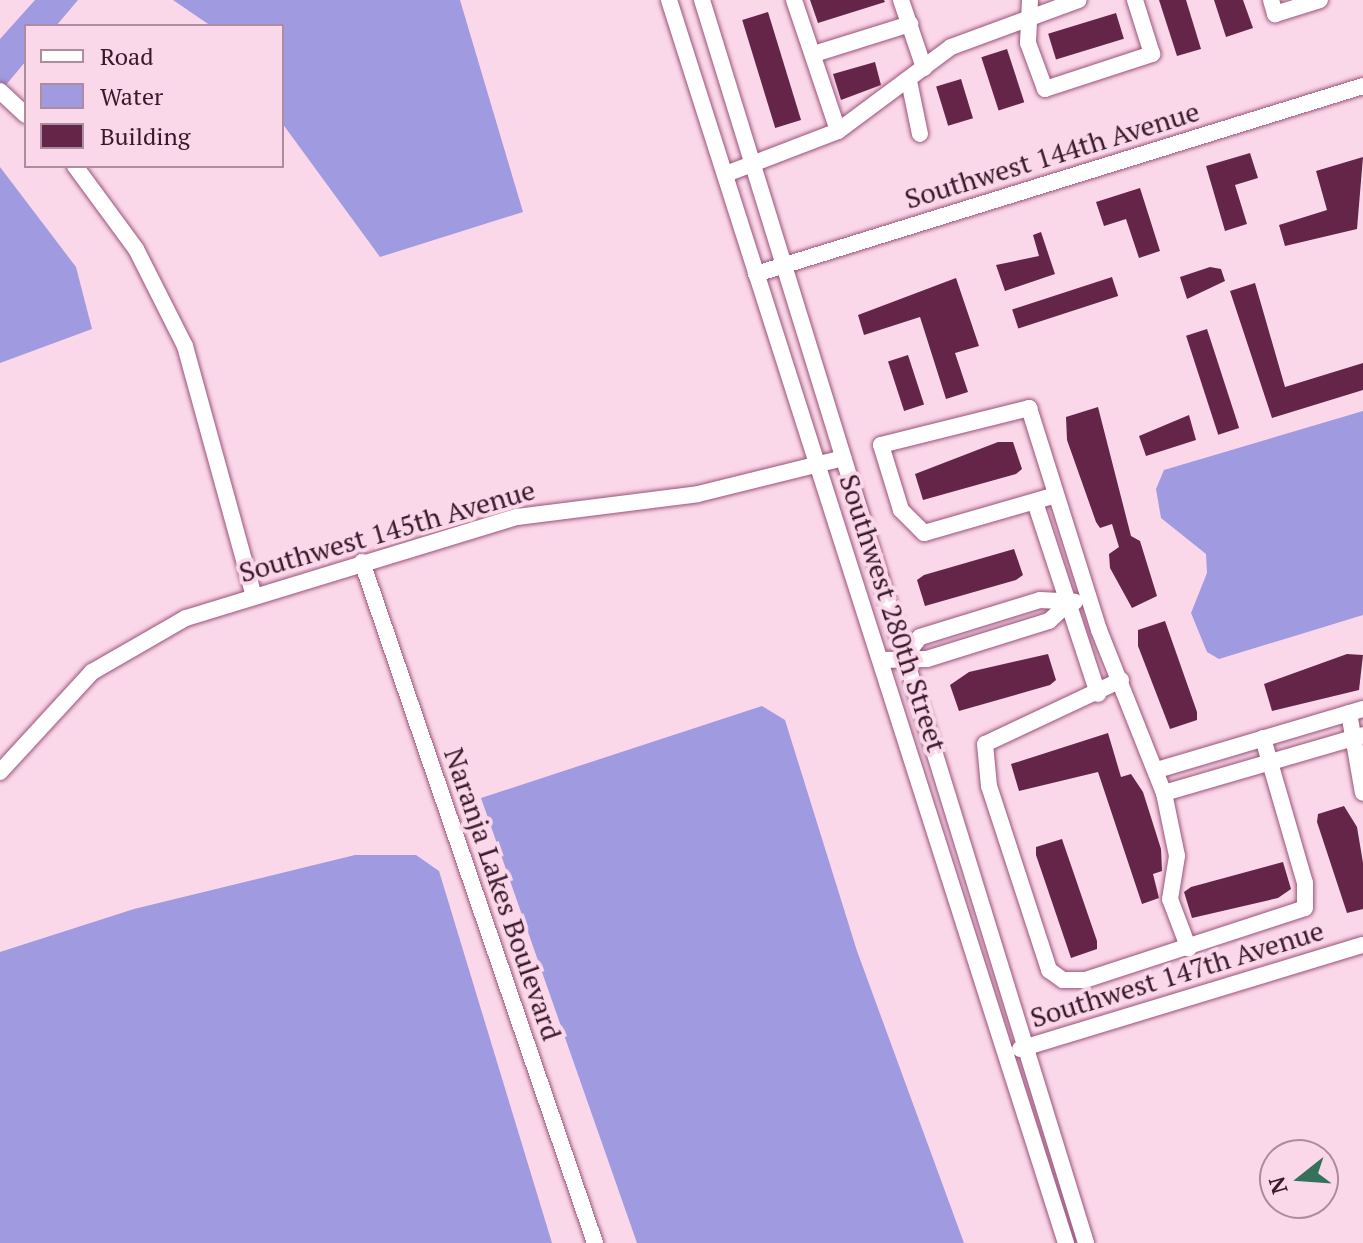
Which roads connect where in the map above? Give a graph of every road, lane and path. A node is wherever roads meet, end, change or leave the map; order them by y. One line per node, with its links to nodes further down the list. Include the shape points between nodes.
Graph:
1 (669, 0): 21 (street, Southwest 280th Street)
2 (702, 0): 19 (street, Southwest 280th Street)
3 (794, 0): 11 (street)
4 (901, 0): 10 (street)
5 (1079, 0): 9 (street)
6 (1135, 0): 9 (street, via 1152,54 1045,89 1028,43)
7 (1271, 0): 8 (street, via 1275,14)
8 (1320, 0)
9 (1029, 8): 12 (street, via 951,47)
10 (910, 24): 11 (street); 12 (street)
11 (814, 54): 17 (street)
12 (924, 68): 13 (street)
13 (909, 81): 17 (street); 18 (street)
14 (1363, 86): 22 (street, Southwest 144th Avenue)
15 (0, 91): 16 (street)
16 (22, 112)
17 (838, 131): 19 (street)
18 (920, 134)
19 (753, 164): 21 (street); 22 (street, Southwest 280th Street)
20 (76, 168): 29 (street, via 136,249 185,346)
21 (726, 174): 23 (street, Southwest 280th Street)
22 (784, 265): 23 (street, Southwest 144th Avenue); 24 (street, Southwest 280th Street)
23 (756, 274): 25 (street, Southwest 280th Street)
24 (844, 458): 25 (street, Southwest 145th Avenue); 32 (street, Southwest 280th Street)
25 (818, 464): 28 (street, Southwest 145th Avenue, via 698,494 526,515); 33 (street, Southwest 280th Street)
26 (1056, 495): 27 (street); 27 (street, via 1029,408 881,445 901,510 924,533); 30 (street)
27 (1035, 502): 31 (street)
28 (362, 562): 29 (street, Southwest 145th Avenue); 50 (street, Naranja Lakes Boulevard)
29 (254, 596): 41 (street, Southwest 145th Avenue, via 186,618 113,656 66,696)
30 (1089, 599): 31 (street); 34 (street)
31 (1066, 605): 32 (street, via 1040,600 920,637); 35 (street)
32 (907, 654): 33 (street); 44 (street, Southwest 280th Street)
33 (881, 660): 45 (street, Southwest 280th Street)
34 (1121, 680): 35 (street); 40 (street)
35 (1098, 694): 47 (street, via 985,744 989,786 1049,970 1085,980)
36 (1356, 711): 37 (street); 38 (street)
37 (1263, 738): 39 (street); 40 (street)
38 (1361, 738): 39 (street); 43 (street, via 1351,755)
39 (1271, 762): 42 (street); 47 (street, via 1305,883 1305,908)
40 (1157, 770): 42 (street)
41 (0, 772)
42 (1164, 793): 47 (street, via 1177,856 1170,899)
43 (1363, 793)
44 (992, 924): 45 (street); 48 (street, Southwest 280th Street)
45 (969, 934): 49 (street, Southwest 280th Street)
46 (1363, 945): 48 (street, Southwest 147th Avenue)
47 (1189, 949)
48 (1027, 1046): 49 (street, Southwest 147th Avenue); 52 (street, Southwest 280th Street)
49 (1007, 1053): 51 (street, Southwest 280th Street)
50 (595, 1243)
51 (1066, 1243)
52 (1086, 1243)

